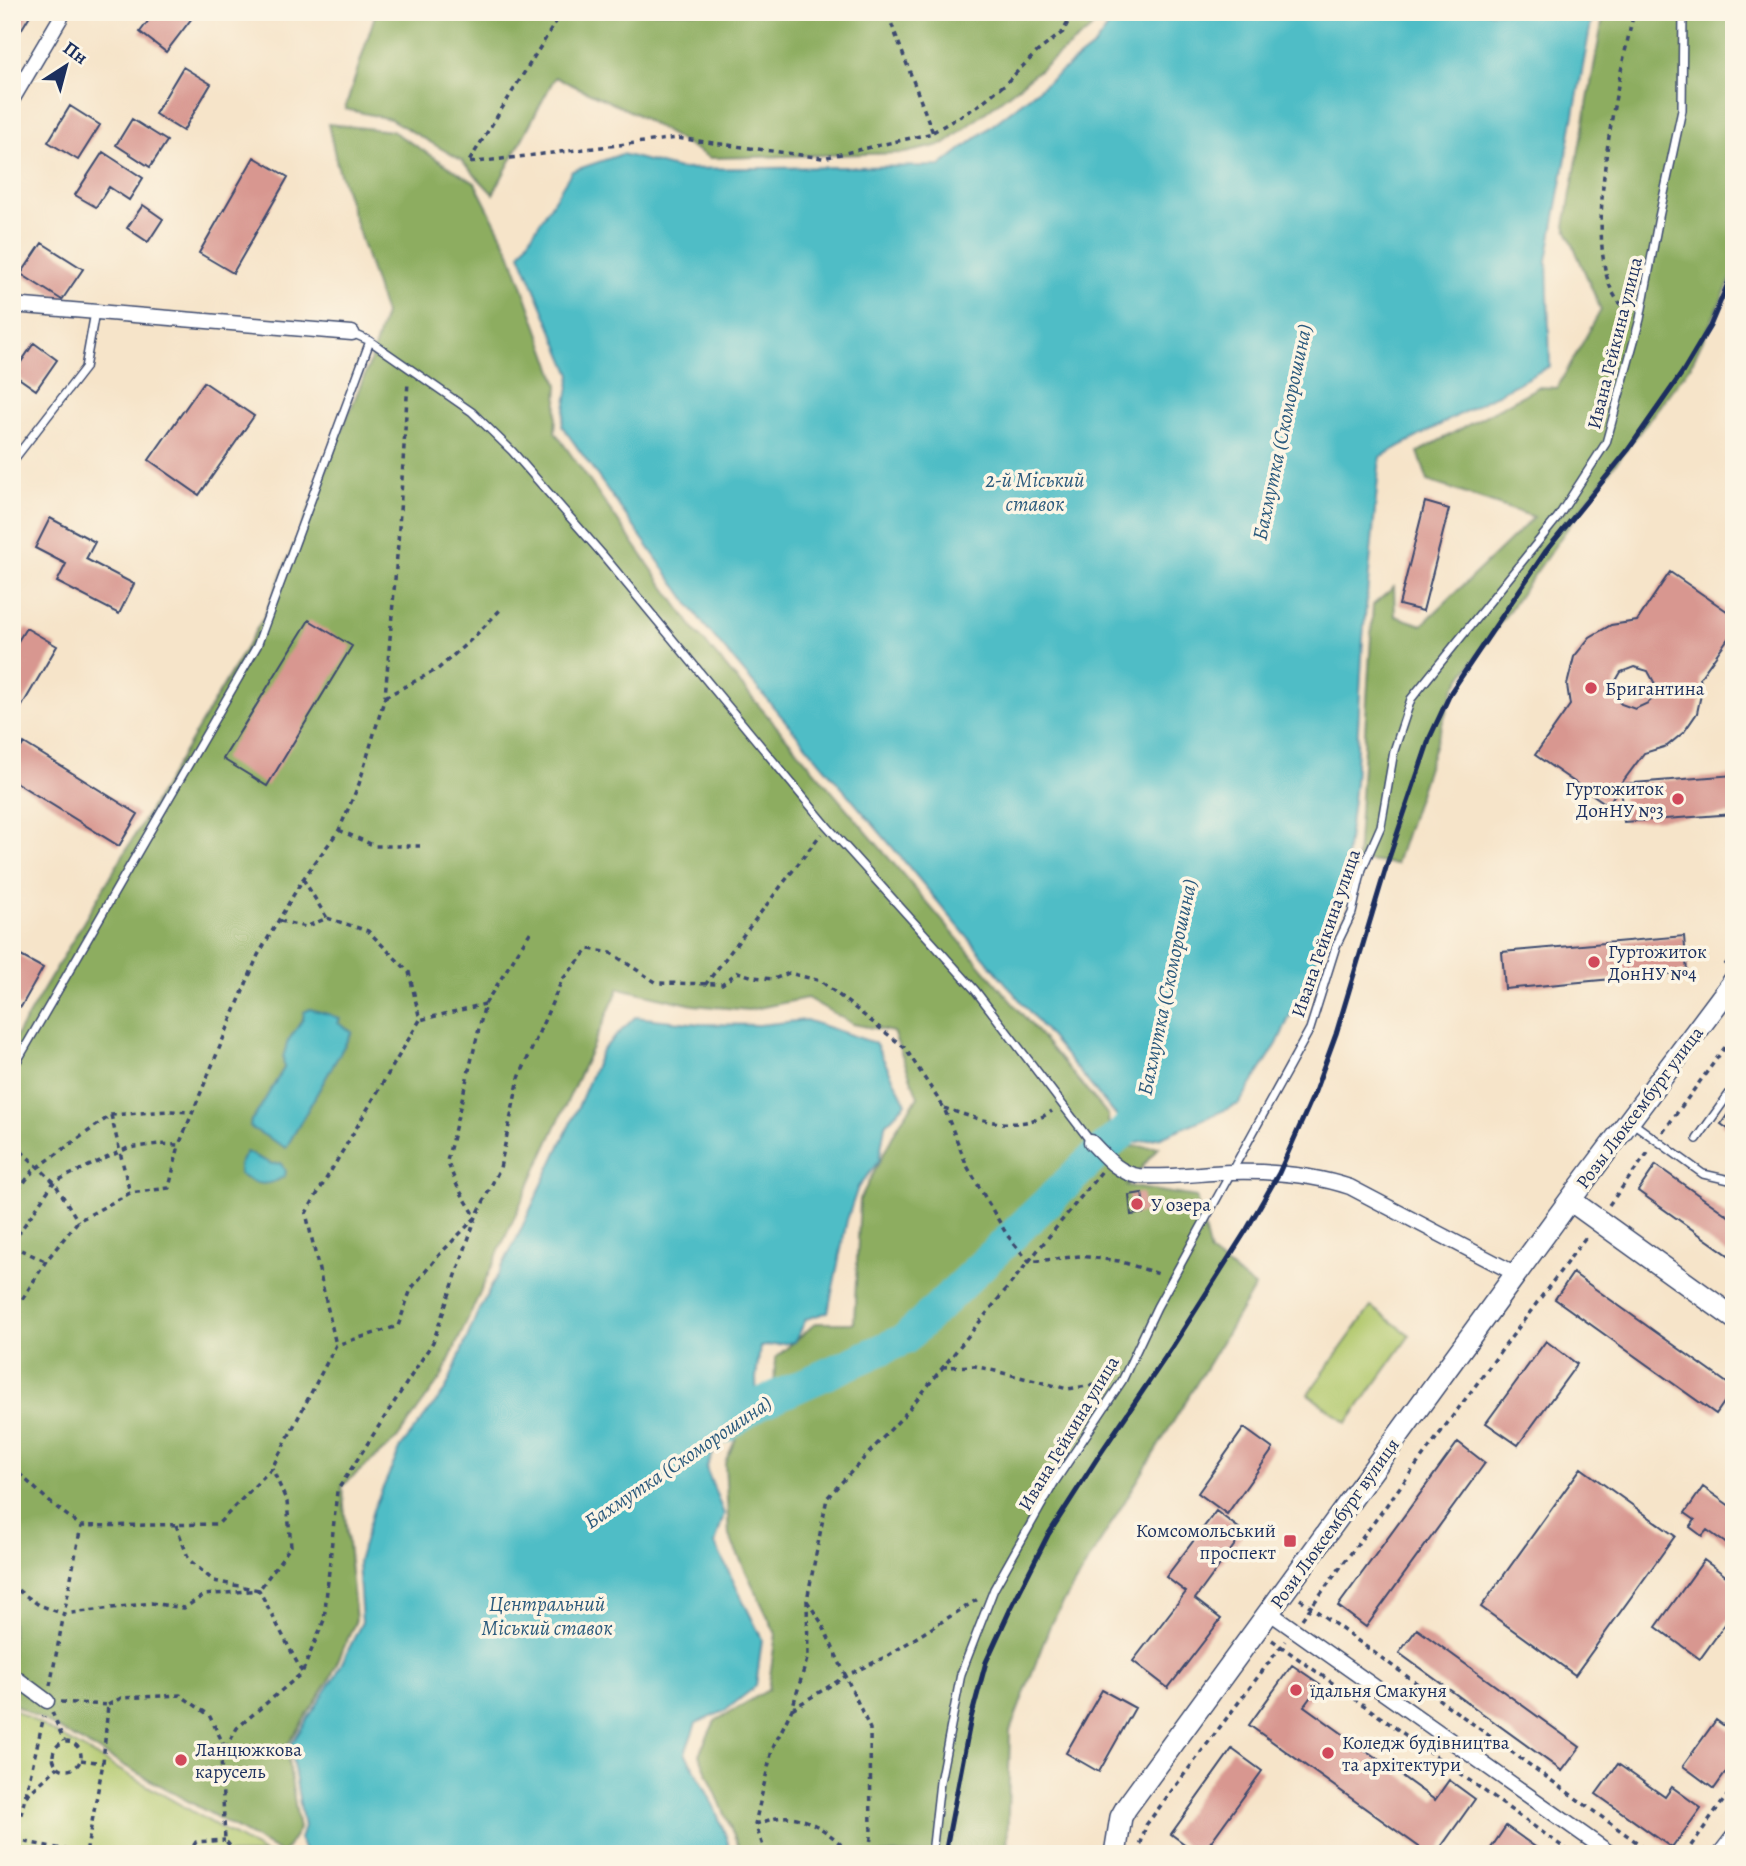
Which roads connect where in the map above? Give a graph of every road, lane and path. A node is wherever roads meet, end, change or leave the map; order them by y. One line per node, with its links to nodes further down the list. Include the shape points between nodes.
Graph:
1 (64, 12): 7 (street)
2 (562, 12): 8 (path, via 468,163 677,138 823,158)
3 (887, 12): 8 (path)
4 (1073, 12): 8 (path, via 1063,32 1004,85)
5 (1634, 12): 11 (path, via 1612,107 1601,219 1605,270 1618,301)
6 (1683, 12): 11 (lane, Ивана Гейкина улица, via 1682,110)
7 (12, 100)
8 (933, 133)
9 (12, 305): 10 (street)
10 (95, 313): 12 (street); 15 (lane, via 85,368)
11 (1640, 319): 45 (lane, Ивана Гейкина улица, via 1606,443 1558,517 1411,699 1394,751 1381,826 1362,869 1352,913 1336,946 1310,1029)
12 (352, 333): 13 (lane)
13 (370, 341): 14 (lane); 30 (lane, via 257,646)
14 (408, 367): 17 (path); 18 (lane, via 472,412 512,451)
15 (12, 462)
16 (503, 607): 17 (path, via 438,669)
17 (385, 697): 19 (path, via 359,784)
18 (827, 826): 26 (path); 32 (lane, via 975,990)
19 (339, 830): 20 (path, via 375,846); 21 (path)
20 (420, 846)
21 (303, 879): 22 (path); 23 (path)
22 (327, 918): 23 (path, via 306,927); 28 (path, via 368,931 409,972)
23 (280, 921): 34 (path, via 258,955)
24 (531, 932): 27 (path)
25 (1734, 981): 36 (street, Розы Люксембург улица)
26 (705, 985): 33 (path, via 722,984 738,972 774,979 789,973 821,981 905,1048); 51 (path, via 657,983 611,953 589,949 562,980 519,1078 500,1168)
27 (485, 1004): 28 (path); 51 (path, via 447,1161)
28 (420, 1020): 61 (path, via 306,1213)
29 (1734, 1035): 38 (path)
30 (12, 1070)
31 (1734, 1087): 37 (lane)
32 (1064, 1107): 33 (path, via 1038,1121 1020,1124 983,1121); 39 (lane)
33 (944, 1108): 56 (path, via 967,1166 1007,1235)
34 (194, 1112): 35 (path); 40 (path)
35 (111, 1115): 42 (path); 44 (path)
36 (1629, 1121): 38 (lane); 50 (street, Розы Люксембург улица)
37 (1697, 1139)
38 (1657, 1141): 46 (lane, via 1703,1174); 52 (path)
39 (1091, 1142): 43 (street)
40 (180, 1145): 42 (path); 48 (path, via 169,1188)
41 (12, 1148): 44 (path, via 19,1149)
42 (120, 1151): 47 (path); 48 (path)
43 (1110, 1162): 45 (street, via 1138,1176); 56 (path)
44 (37, 1168): 47 (path); 49 (path)
45 (1233, 1172): 57 (street, via 1294,1174 1350,1187); 58 (lane, Ивана Гейкина улица)
46 (1734, 1181)
47 (54, 1182): 53 (path); 54 (path)
48 (130, 1193): 53 (path)
49 (12, 1198)
50 (1570, 1200): 52 (street); 57 (street, Рози Люксембург вулиця)
51 (476, 1217): 61 (path, via 411,1289 398,1326); 78 (path, via 433,1342 337,1491 324,1620)
52 (1598, 1220): 60 (street); 73 (path)
53 (78, 1221): 55 (path)
54 (12, 1245): 55 (path)
55 (46, 1261): 59 (path)
56 (1029, 1262): 58 (path, via 1080,1256 1119,1261); 62 (path)
57 (1516, 1274): 71 (street, Рози Люксембург вулиця)
58 (1173, 1278): 63 (lane, Ивана Гейкина улица)
59 (12, 1316)
60 (1734, 1318)
61 (336, 1345): 65 (path)
62 (942, 1367): 63 (path, via 975,1366 1068,1389); 72 (path, via 905,1415 827,1498)
63 (1122, 1381): 69 (lane, Ивана Гейкина улица, via 1054,1483)
64 (12, 1466): 67 (path)
65 (272, 1468): 66 (path, via 218,1524); 70 (path, via 288,1502 291,1546)
66 (176, 1525): 67 (path); 70 (path, via 189,1560 214,1581)
67 (81, 1526): 74 (path)
68 (12, 1582): 74 (path, via 39,1605)
69 (994, 1589): 80 (path, via 887,1656); 102 (lane, Ивана Гейкина улица, via 961,1674 940,1782)
70 (259, 1590): 74 (path, via 204,1595 184,1608 151,1603); 78 (path)
71 (1286, 1590): 73 (path); 75 (street, Рози Люксембург вулиця)
72 (807, 1600): 80 (path); 83 (path, via 808,1656)
73 (1311, 1607): 76 (path); 107 (path)
74 (64, 1614): 81 (path)
75 (1263, 1621): 76 (street); 77 (path); 103 (street, Рози Люксембург вулиця, via 1126,1808)
76 (1294, 1629): 77 (path); 106 (street)
77 (1281, 1647): 104 (path, via 1146,1825); 105 (path)
78 (302, 1673): 85 (path, via 237,1728)
79 (12, 1675): 81 (street)
80 (846, 1676): 83 (path); 101 (path, via 870,1729)
81 (47, 1700): 82 (path); 84 (path); 90 (path)
82 (108, 1705): 85 (path, via 121,1698 180,1695 209,1715 223,1743); 87 (path)
83 (792, 1709): 91 (path, via 772,1750)
84 (64, 1741): 86 (path, via 78,1746); 88 (path, via 53,1751)
85 (221, 1757): 93 (path)
86 (81, 1760): 87 (path); 88 (path, via 71,1770)
87 (103, 1763): 95 (path)
88 (58, 1767): 90 (path)
89 (1734, 1786): 108 (path)
90 (25, 1796): 92 (path)
91 (755, 1824): 99 (path); 100 (path, via 798,1818 833,1836)
92 (15, 1840): 95 (path); 96 (path)
93 (225, 1840): 97 (path, via 196,1842); 98 (path)
94 (1734, 1841): 109 (street)
95 (87, 1853)
96 (15, 1854)
97 (188, 1854)
98 (237, 1854)
99 (766, 1854)
100 (850, 1854)
101 (870, 1854)
102 (932, 1854)
103 (1115, 1854)
104 (1138, 1854)
105 (1573, 1854)
106 (1611, 1854)
107 (1653, 1854)
108 (1685, 1854)
109 (1724, 1854)

